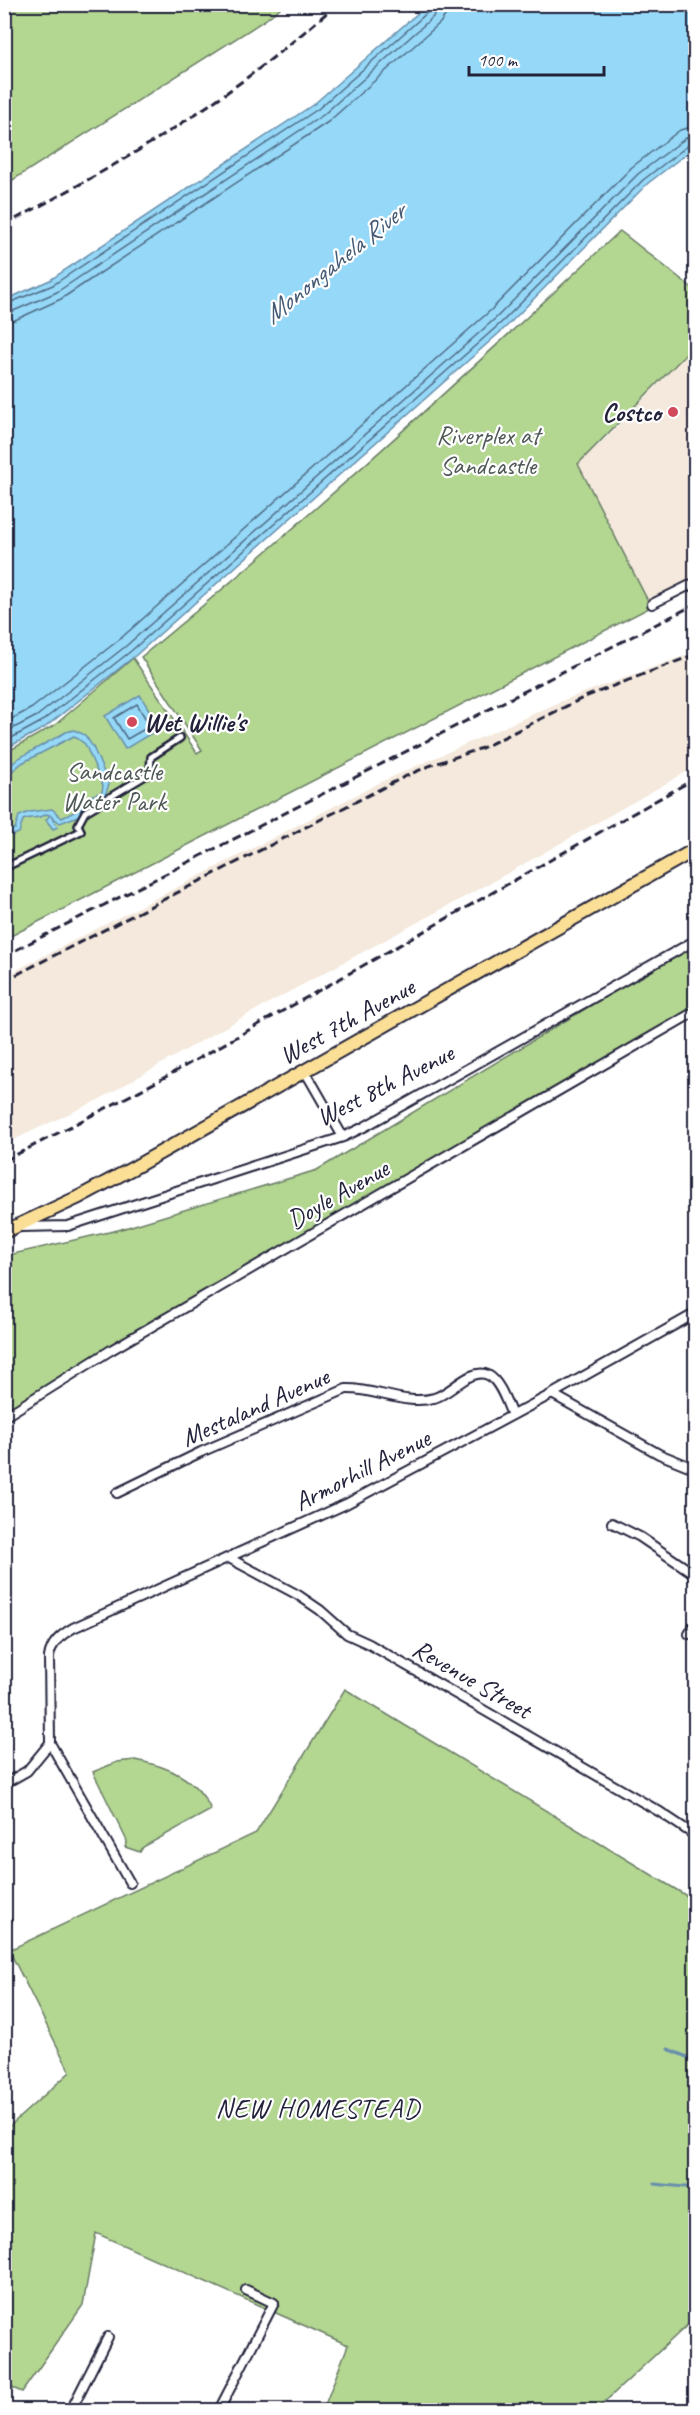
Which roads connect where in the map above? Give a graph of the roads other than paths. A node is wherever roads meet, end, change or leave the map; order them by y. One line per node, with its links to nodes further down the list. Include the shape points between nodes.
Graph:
1 (696, 582): 2 (street)
2 (652, 604)
3 (180, 738): 5 (street, via 151,757 150,772 85,812 78,825 81,831)
4 (696, 849): 8 (main road, West 7th Avenue)
5 (4, 868)
6 (696, 940): 9 (street, West 8th Avenue)
7 (696, 1011): 15 (street, Doyle Avenue, via 111,1350)
8 (305, 1071): 9 (street); 10 (main road, West 7th Avenue)
9 (343, 1137): 10 (street, West 8th Avenue, via 68,1226)
10 (19, 1227): 11 (main road, West 8th Avenue)
11 (4, 1232)
12 (696, 1313): 13 (street, Armorhill Avenue)
13 (552, 1394): 14 (street, Armorhill Avenue); 16 (street, via 650,1449)
14 (512, 1415): 17 (street, Mestaland Avenue, via 489,1375 469,1377 436,1398 421,1401 359,1388 346,1389); 19 (street, Armorhill Avenue, via 346,1504)
15 (4, 1417)
16 (696, 1469)
17 (117, 1493)
18 (612, 1523): 20 (street)
19 (229, 1558): 23 (street, Armorhill Avenue, via 60,1636 49,1657); 25 (street, Revenue Street, via 298,1594 347,1634)
20 (696, 1575)
21 (696, 1623): 22 (street)
22 (689, 1634)
23 (50, 1743): 24 (street, via 27,1771); 26 (street)
24 (4, 1784)
25 (696, 1836)
26 (130, 1883)
27 (246, 2290): 30 (street, via 274,2303)
28 (108, 2337): 29 (street)
29 (71, 2410)
30 (219, 2410)

